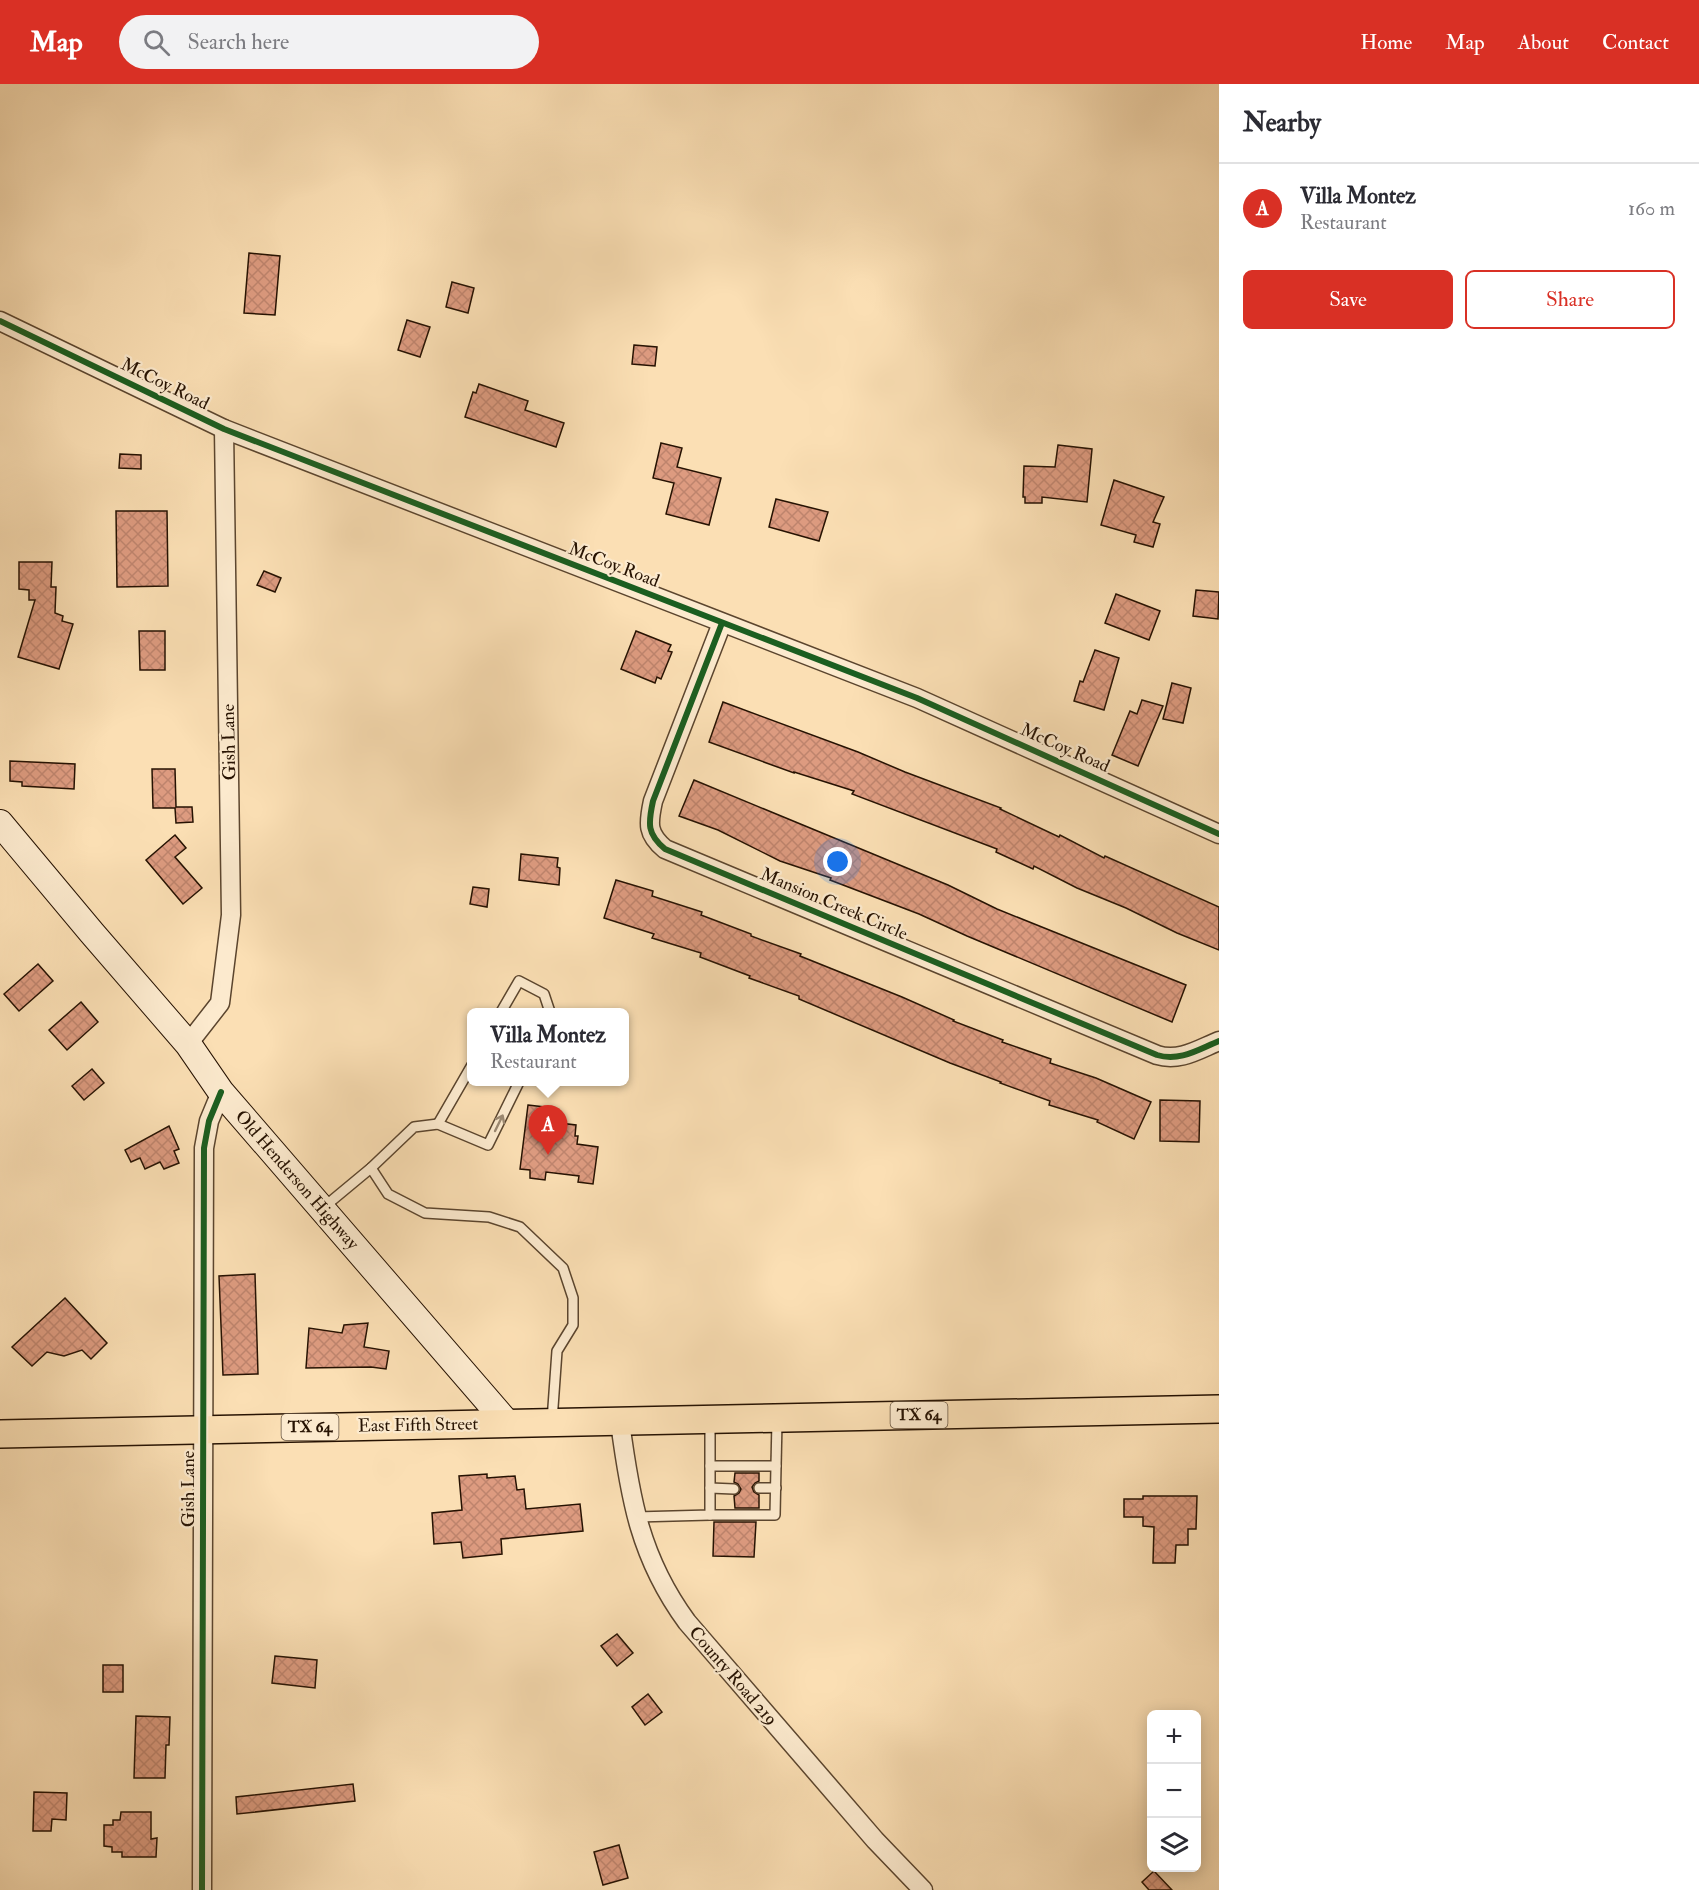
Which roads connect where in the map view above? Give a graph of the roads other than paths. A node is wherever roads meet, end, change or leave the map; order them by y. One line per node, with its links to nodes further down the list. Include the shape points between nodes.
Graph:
1 (0, 321): 2 (street, McCoy Road)
2 (224, 429): 3 (street, McCoy Road); 9 (street, Gish Lane, via 231,915 220,1003)
3 (722, 623): 5 (street, McCoy Road, via 917,698); 8 (street, Mansion Creek Circle, via 653,801 650,831 665,849 1157,1055 1170,1059)
4 (0, 823): 9 (main road, Old Henderson Highway)
5 (1219, 834)
6 (503, 1008): 7 (lane, via 519,981 544,994)
7 (549, 1008)
8 (1219, 1041)
9 (188, 1044): 12 (main road, Old Henderson Highway)
10 (467, 1072): 13 (lane)
11 (517, 1086): 13 (lane, one-way to 11, via 488,1145)
12 (221, 1092): 15 (main road, Old Henderson Highway); 22 (street, Gish Lane, via 208,1121 204,1148)
13 (438, 1124): 14 (lane, via 414,1127)
14 (370, 1168): 15 (lane); 19 (lane, via 388,1194 425,1213 489,1217 520,1227 563,1268 573,1298 573,1326 557,1351)
15 (322, 1209): 21 (main road, Old Henderson Highway)
16 (1219, 1409): 17 (main road, TX 64)
17 (777, 1418): 18 (main road, TX 64); 25 (lane)
18 (710, 1420): 20 (main road, TX 64); 24 (lane)
19 (552, 1422): 20 (main road, East Fifth Street / TX 64); 21 (main road, East Fifth Street / TX 64)
20 (620, 1422): 31 (street, County Road 219)
21 (507, 1423): 22 (main road, East Fifth Street / TX 64)
22 (203, 1430): 23 (main road, East Fifth Street / TX 64); 32 (street, Gish Lane)
23 (0, 1434)
24 (710, 1466): 25 (lane); 26 (lane)
25 (776, 1466): 28 (lane)
26 (710, 1488): 29 (lane); 30 (lane)
27 (759, 1488): 28 (lane)
28 (776, 1488): 30 (lane, via 775,1515)
29 (734, 1489)
30 (710, 1515): 31 (lane)
31 (635, 1517): 33 (street, County Road 219, via 670,1600 875,1840)
32 (202, 1890)
33 (923, 1890)

